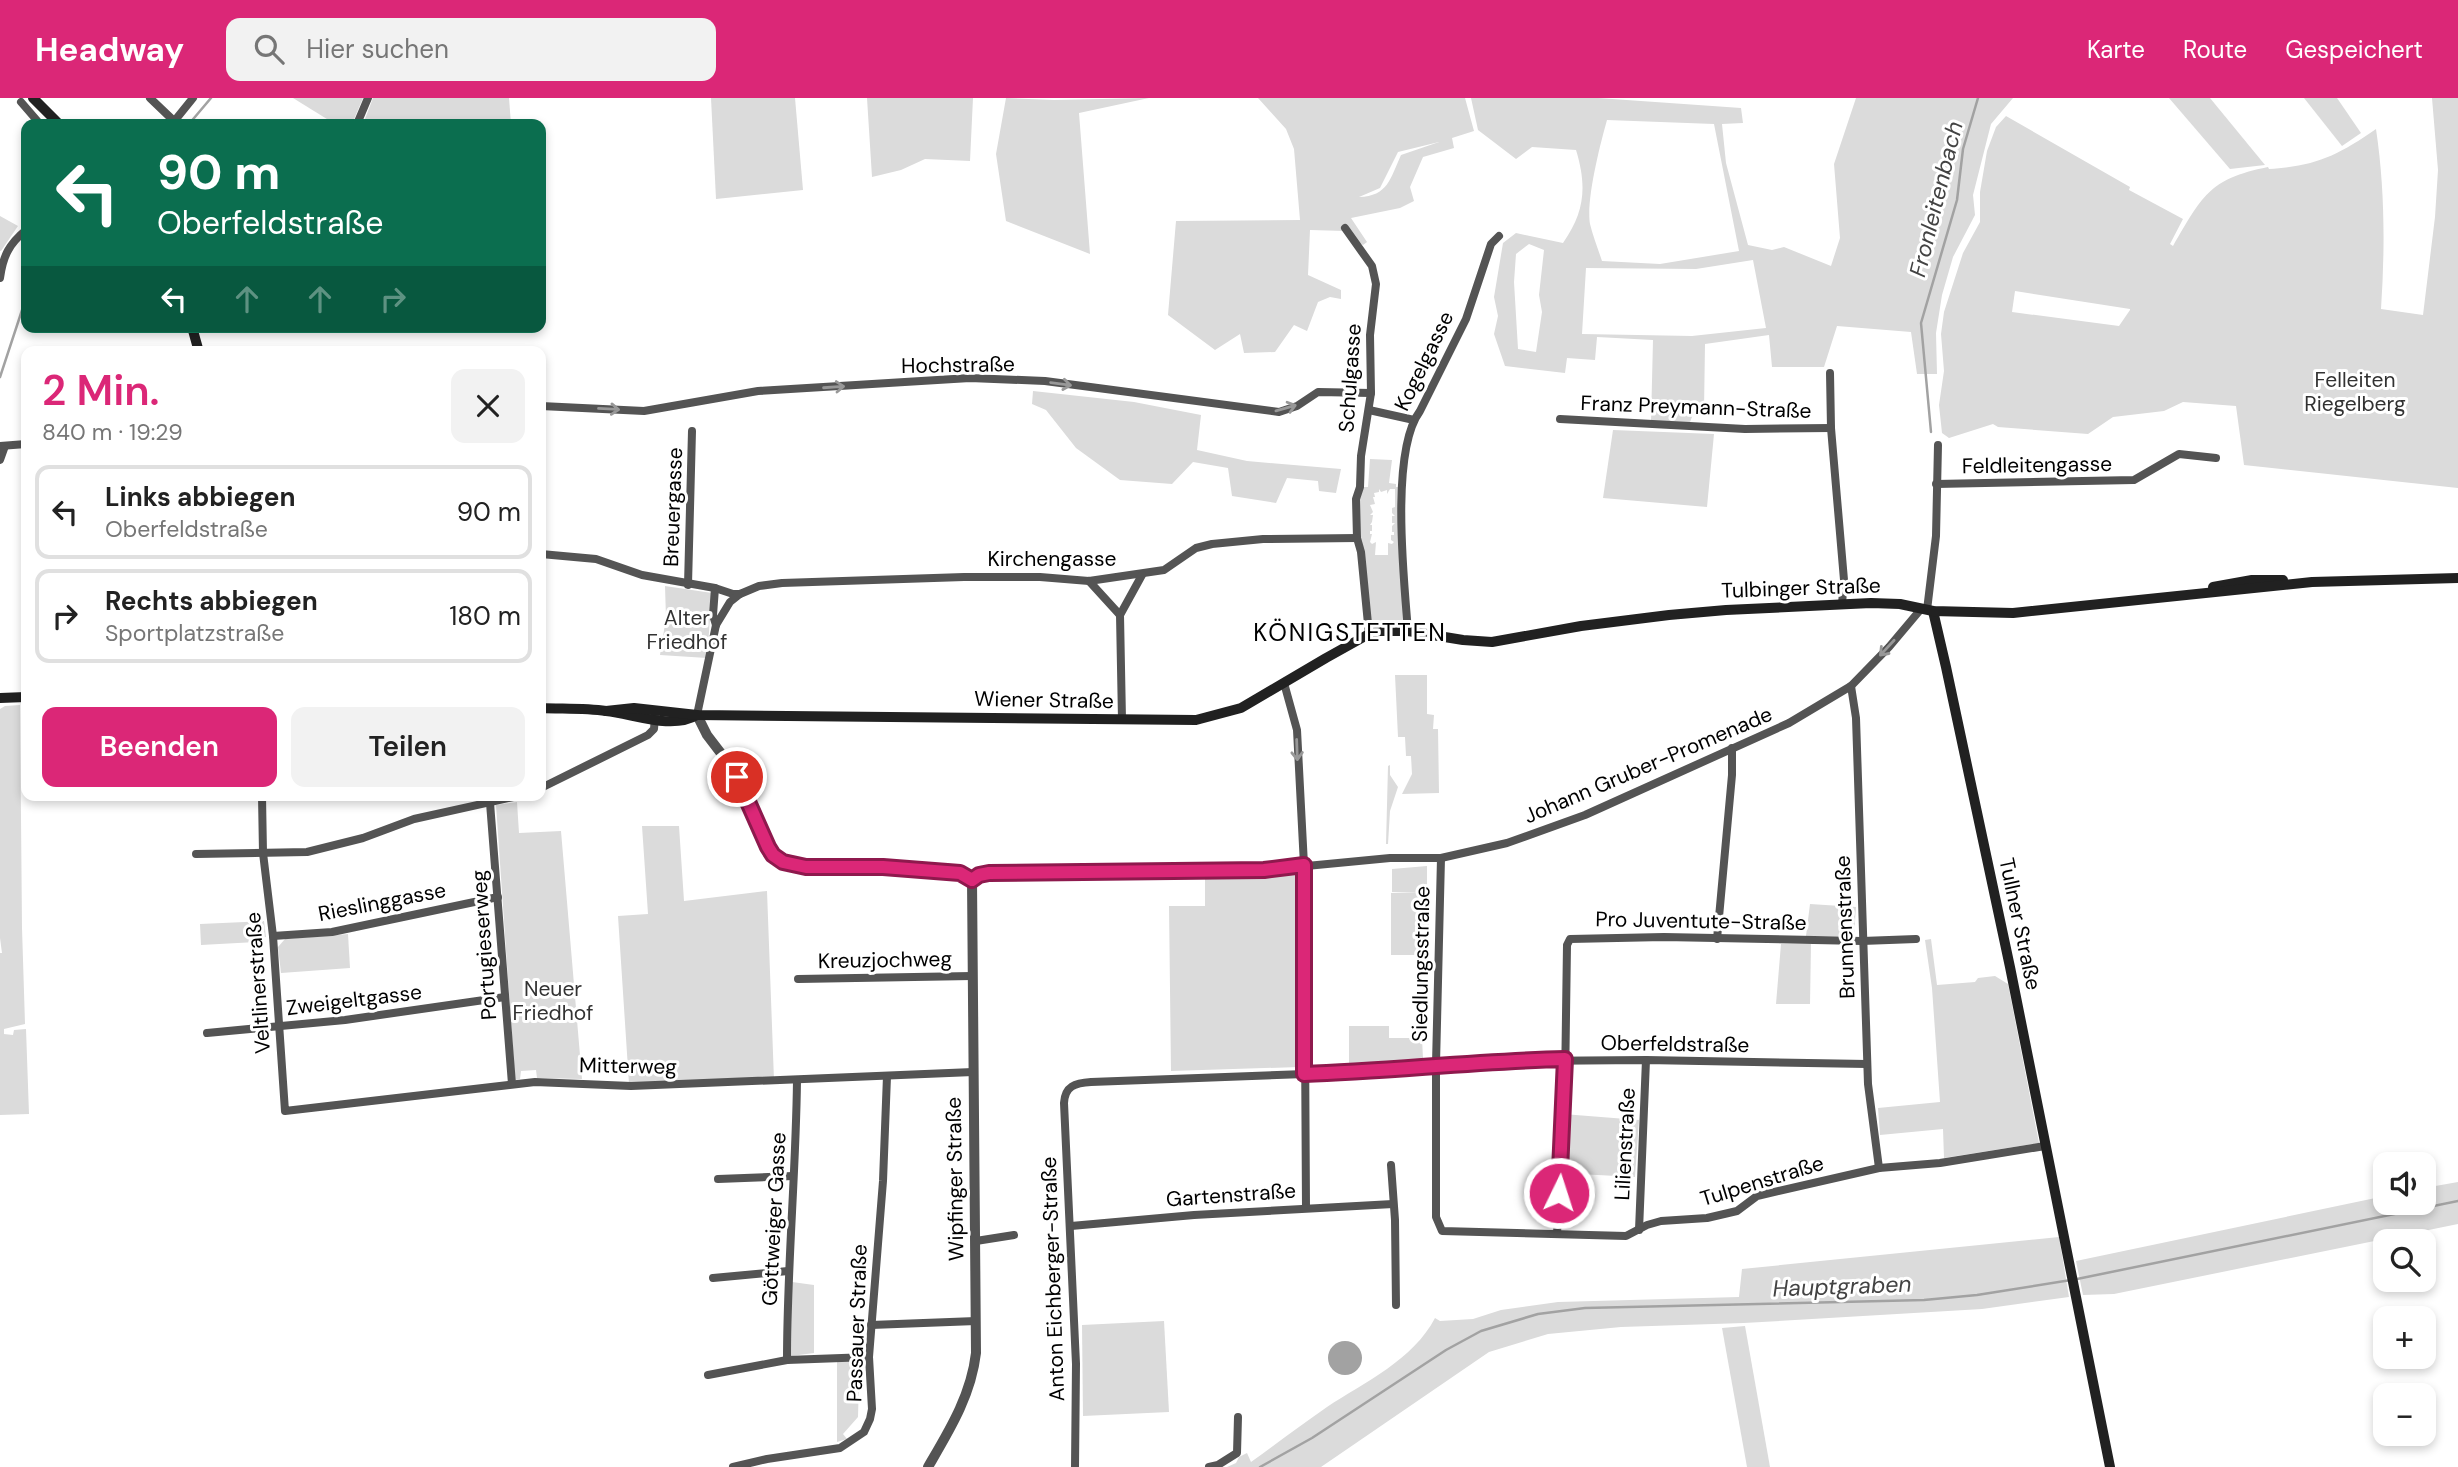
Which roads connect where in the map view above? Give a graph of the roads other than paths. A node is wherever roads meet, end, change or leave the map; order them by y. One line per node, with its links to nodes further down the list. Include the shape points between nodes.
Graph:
1 (33, 98): 7 (main road)
2 (150, 98): 8 (street)
3 (194, 98): 9 (street)
4 (368, 98): 10 (street)
5 (21, 102): 6 (street)
6 (36, 119)
7 (54, 119)
8 (170, 119)
9 (176, 119)
10 (359, 119)
11 (1345, 228): 16 (street, Schulgasse, via 1372,266 1376,284 1370,335)
12 (21, 234): 14 (street, via 3,259)
13 (1499, 236): 20 (street, Kogelgasse, via 1491,244 1466,319)
14 (0, 278)
15 (1830, 373): 21 (street)
16 (1371, 393): 17 (street, Hochstraße, one-way to 16, via 644,411 747,392 970,378 1045,382 1279,412 1318,392); 18 (street, Schulgasse)
17 (546, 407)
18 (1369, 410): 20 (street); 29 (street, Schulgasse, via 1356,499)
19 (1560, 419): 21 (street, Franz Preymann-Straße, via 1745,429)
20 (1414, 420): 41 (street, Kogelgasse, via 1402,487)
21 (1830, 428): 37 (street, via 1842,546)
22 (692, 430): 34 (street, Breuergasse)
23 (21, 444): 25 (street)
24 (1938, 445): 28 (street)
25 (3, 446): 27 (street)
26 (2216, 458): 28 (street, Feldleitengasse, via 2179,454 2134,480)
27 (0, 460)
28 (1936, 484): 38 (street, via 1936,536)
29 (1357, 538): 31 (street, Kirchengasse, via 1212,544 1196,548 1164,570); 42 (street, Schulgasse)
30 (546, 554): 34 (street, Kirchengasse, via 596,559)
31 (1142, 575): 33 (street, Kirchengasse); 39 (street)
32 (2458, 578): 38 (main road, Tulbinger Straße, via 2312,582 2013,613)
33 (1089, 581): 36 (street, Kirchengasse, via 964,577 796,583 759,586); 39 (street)
34 (688, 585): 35 (street, Kirchengasse)
35 (715, 588): 36 (street, Kirchengasse); 40 (street)
36 (740, 594): 40 (street, via 727,605)
37 (1842, 604): 38 (main road, Tulbinger Straße, via 1900,604); 41 (main road, Tulbinger Straße, via 1669,615 1492,642)
38 (1927, 610): 44 (street, Johann Gruber-Promenade, one-way to 44); 82 (main road, Tullner Straße, via 1947,667)
39 (1120, 615): 50 (street)
40 (716, 625): 49 (street)
41 (1408, 631): 42 (main road, Tulbinger Straße)
42 (1369, 634): 43 (main road, Wiener Straße)
43 (1284, 683): 50 (main road, Wiener Straße, via 1241,708 1212,717); 59 (street, one-way to 59, via 1297,730)
44 (1851, 686): 51 (street, Johann Gruber-Promenade, via 1789,723); 65 (street, Brunnenstraße, via 1856,710)
45 (21, 697): 46 (main road)
46 (0, 698)
47 (546, 708): 48 (main road, Wiener Straße, via 627,708)
48 (655, 715): 49 (main road, Wiener Straße); 52 (street, via 654,729 648,735)
49 (697, 715): 50 (main road, Wiener Straße); 60 (street, via 733,769 764,841 779,860 806,867 960,873)
50 (1122, 720)
51 (1732, 748): 58 (street, Johann Gruber-Promenade, via 1564,823 1507,844); 63 (street)
52 (546, 786)
53 (262, 801): 56 (street, Veltlinerstraße)
54 (498, 801): 55 (street)
55 (490, 803): 56 (street, via 414,819 307,852); 61 (street, Portugieserweg)
56 (263, 853): 57 (street); 62 (street, Veltlinerstraße)
57 (196, 854)
58 (1441, 858): 59 (street, Johann Gruber-Promenade); 73 (street, Siedlungsstraße)
59 (1304, 865): 60 (street, Johann Gruber-Promenade, via 1264,870 989,873); 76 (street)
60 (972, 880): 66 (street, Wipfinger Straße)
61 (498, 897): 62 (street, Rieslinggasse, via 353,928); 68 (street, Portugieserweg)
62 (273, 936): 69 (street, Veltlinerstraße)
63 (1717, 939): 65 (street, Pro Juventute-Straße); 71 (street, Pro Juventute-Straße, via 1570,939)
64 (1916, 939): 65 (street, Pro Juventute-Straße)
65 (1862, 941): 74 (street, Brunnenstraße)
66 (972, 976): 67 (street, Kreuzjochweg); 75 (street, Wipfinger Straße)
67 (798, 979)
68 (505, 997): 69 (street, Zweigeltgasse); 79 (street, Portugieserweg)
69 (279, 1028): 70 (street, Zweigeltgasse); 81 (street, Veltlinerstraße)
70 (207, 1033)
71 (1565, 1059): 72 (street, Oberfeldstraße); 73 (street, Oberfeldstraße); 92 (street)
72 (1646, 1060): 74 (street, Oberfeldstraße); 90 (street, Lilienstraße)
73 (1436, 1064): 76 (street, Oberfeldstraße); 91 (street, Siedlungsstraße, via 1436,1217 1439,1228)
74 (1867, 1064): 84 (street, Brunnenstraße)
75 (973, 1072): 77 (street, Mitterweg); 94 (street, Wipfinger Straße)
76 (1304, 1074): 80 (street, Oberfeldstraße, via 1091,1082 1072,1085); 88 (street)
77 (887, 1076): 78 (street, Mitterweg); 99 (street, Passauer Straße)
78 (797, 1080): 79 (street, Mitterweg, via 631,1086); 85 (street, Göttweiger Gasse)
79 (512, 1083): 81 (street, Mitterweg)
80 (1066, 1091): 89 (street, Anton Eichberger-Straße)
81 (285, 1111)
82 (2045, 1146): 84 (street, Tulpenstraße); 108 (main road, Tullner Straße)
83 (1391, 1165): 87 (street)
84 (1879, 1168): 90 (street, Tulpenstraße, via 1757,1196 1737,1211 1661,1221)
85 (793, 1175): 86 (street); 95 (street, Göttweiger Gasse)
86 (718, 1179)
87 (1393, 1204): 88 (street, Gartenstraße); 97 (street)
88 (1306, 1207): 89 (street, Gartenstraße)
89 (1071, 1226): 106 (street, Anton Eichberger-Straße)
90 (1639, 1230): 92 (street, Tulpenstraße, via 1626,1236)
91 (1448, 1233): 92 (street, Tulpenstraße)
92 (1557, 1234)
93 (1014, 1235): 94 (street)
94 (976, 1241): 98 (street, Wipfinger Straße)
95 (788, 1271): 96 (street); 101 (street, Göttweiger Gasse)
96 (713, 1278)
97 (1396, 1305)
98 (976, 1321): 99 (street); 105 (street, Wipfinger Straße, via 970,1385)
99 (871, 1325): 100 (street, Passauer Straße)
100 (869, 1357): 101 (street); 104 (street, Passauer Straße, via 872,1409 858,1438 840,1448)
101 (787, 1360): 102 (street)
102 (708, 1375)
103 (1238, 1418): 107 (street, via 1237,1453)
104 (733, 1467)
105 (928, 1467)
106 (1075, 1467)
107 (1209, 1467)
108 (2110, 1467)

